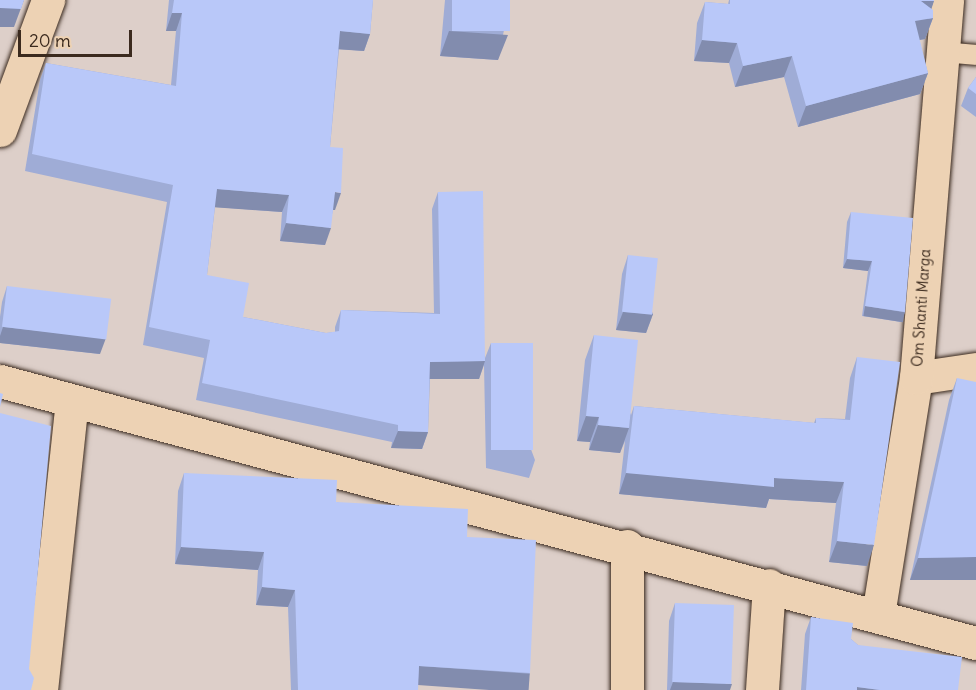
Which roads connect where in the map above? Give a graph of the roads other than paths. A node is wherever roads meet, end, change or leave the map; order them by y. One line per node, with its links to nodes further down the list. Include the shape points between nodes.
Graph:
1 (48, 0): 5 (street)
2 (947, 0): 3 (street, Om Shanti Marga)
3 (942, 52): 4 (lane); 7 (street, Om Shanti Marga)
4 (976, 55)
5 (0, 130)
6 (976, 369): 7 (street)
7 (916, 378): 12 (street, Om Shanti Marga)
8 (0, 381): 9 (street)
9 (72, 402): 10 (street); 14 (street)
10 (627, 546): 11 (street); 15 (street)
11 (769, 585): 12 (street); 16 (street)
12 (878, 615): 13 (street)
13 (976, 643)
14 (41, 690)
15 (627, 690)
16 (762, 690)

